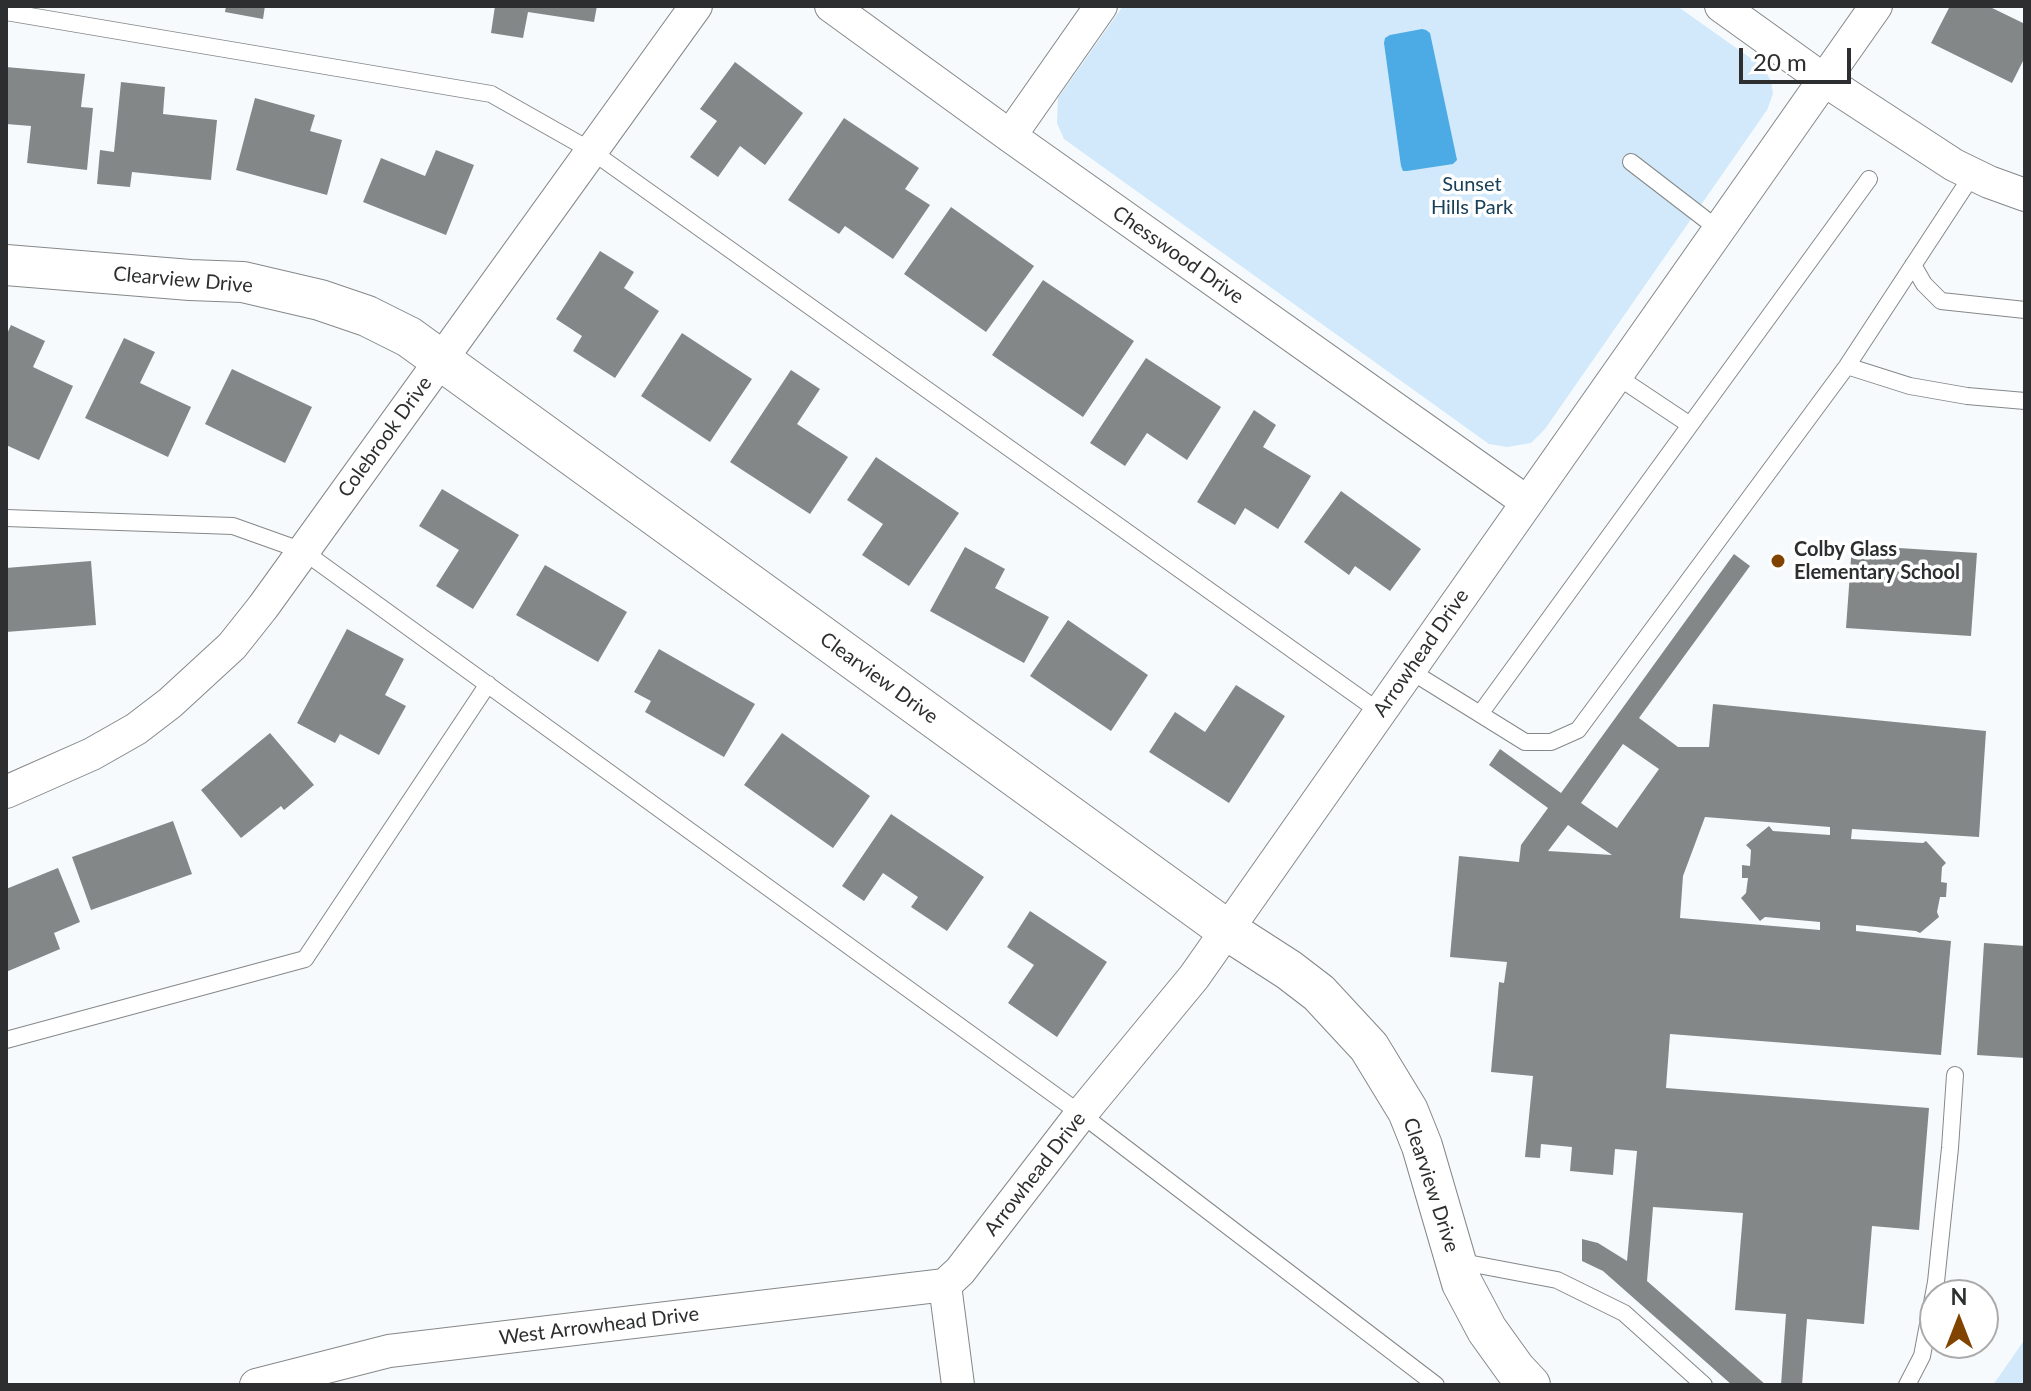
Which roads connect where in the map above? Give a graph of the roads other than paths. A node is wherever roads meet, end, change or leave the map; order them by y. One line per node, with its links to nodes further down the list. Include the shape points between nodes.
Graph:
1 (696, 6): 9 (street, Colebrook Drive)
2 (831, 6): 8 (street, Chesswood Drive)
3 (1101, 6): 8 (street)
4 (1721, 6): 7 (street)
5 (1876, 6): 7 (street, Arrowhead Drive)
6 (6, 12): 9 (lane, via 491,94)
7 (1824, 80): 11 (street); 14 (street, Arrowhead Drive)
8 (1010, 136): 23 (street, Chesswood Drive)
9 (590, 150): 18 (street, Colebrook Drive); 28 (lane)
10 (1631, 162): 14 (lane)
11 (1973, 174): 13 (street); 16 (lane)
12 (1869, 179): 22 (lane)
13 (2025, 195)
14 (1718, 229): 20 (street, Arrowhead Drive)
15 (6, 265): 18 (street, Clearview Drive, via 243,282 367,316)
16 (1913, 265): 17 (lane, via 1941,301); 19 (lane)
17 (2025, 310)
18 (440, 359): 25 (street, Colebrook Drive); 31 (street, Clearview Drive)
19 (1847, 366): 21 (lane, via 1910,386); 29 (lane, via 1578,730 1551,742 1525,742)
20 (1615, 375): 22 (lane); 23 (street, Arrowhead Drive)
21 (2025, 401)
22 (1690, 425): 29 (lane)
23 (1527, 502): 26 (street, Arrowhead Drive)
24 (6, 518): 25 (lane, via 233,526)
25 (303, 551): 27 (lane); 30 (street, Colebrook Drive, via 232,646 170,703 92,754)
26 (1409, 670): 28 (street, Arrowhead Drive); 29 (lane)
27 (488, 684): 32 (lane, via 305,959); 34 (lane)
28 (1380, 712): 31 (street, Arrowhead Drive)
29 (1480, 714)
30 (6, 792)
31 (1227, 930): 34 (street, Arrowhead Drive); 35 (street, Clearview Drive, via 1319,993 1369,1047 1413,1123)
32 (6, 1040)
33 (1955, 1075): 42 (lane, via 1936,1282 1922,1356)
34 (1081, 1114): 36 (street, Arrowhead Drive); 39 (lane)
35 (1455, 1260): 40 (street, Clearview Drive, via 1487,1330); 41 (lane, via 1557,1280 1624,1313)
36 (945, 1285): 37 (street, West Arrowhead Drive, via 389,1351); 38 (street)
37 (256, 1385)
38 (958, 1385)
39 (1436, 1385)
40 (1530, 1385)
41 (1704, 1385)
42 (1907, 1385)

